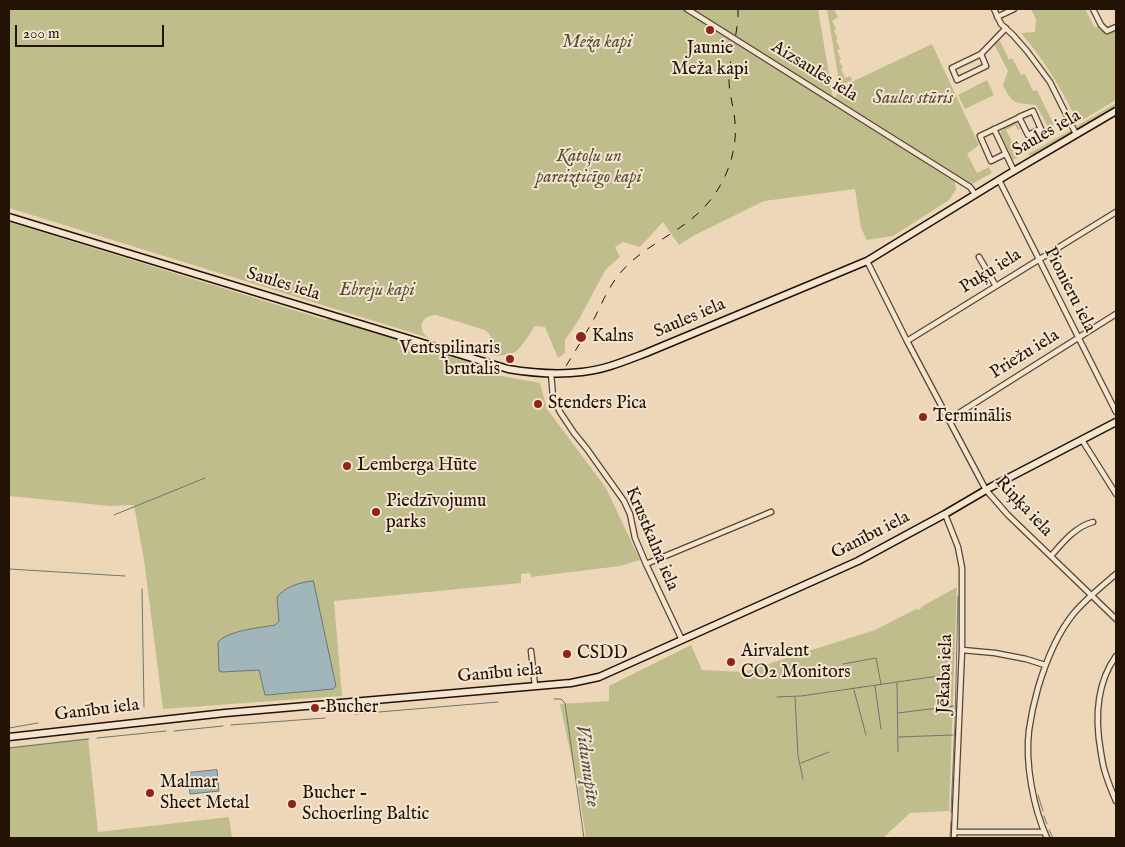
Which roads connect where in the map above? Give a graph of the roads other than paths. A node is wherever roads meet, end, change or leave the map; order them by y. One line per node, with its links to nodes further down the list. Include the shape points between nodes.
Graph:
1 (687, 9): 16 (street, Aizsaules iela, via 970,187)
2 (994, 9): 5 (street)
3 (1014, 9): 5 (street)
4 (1093, 9): 6 (street, via 1107,31)
5 (997, 17): 7 (street)
6 (1116, 26)
7 (1006, 28): 8 (street); 12 (street, via 1050,82)
8 (981, 54): 8 (street, via 952,68 957,80 986,66)
9 (1116, 111): 12 (street, Saules iela)
10 (1019, 117): 10 (street, via 1033,111 1041,129 1028,135); 11 (street)
11 (994, 129): 13 (street); 13 (street, via 980,136 991,161)
12 (1076, 134): 14 (street, Saules iela)
13 (1005, 154): 14 (street)
14 (1014, 171): 15 (street, Saules iela)
15 (999, 180): 16 (street, Saules iela); 20 (street, Pionieru iela)
16 (975, 194): 21 (street, Saules iela)
17 (1116, 212): 20 (street, Puķu iela)
18 (9, 217): 26 (street, Saules iela, via 508,369)
19 (979, 257): 22 (street)
20 (1038, 259): 22 (street, Puķu iela); 24 (street, Pionieru iela)
21 (867, 261): 25 (street, Riņķa iela); 26 (street, Saules iela, via 617,364 582,372)
22 (996, 286): 25 (street, Puķu iela)
23 (1116, 314): 24 (street, Priežu iela)
24 (1078, 338): 27 (street, Pionieru iela); 28 (street, Priežu iela)
25 (907, 341): 28 (street, Riņķa iela)
26 (551, 373): 37 (street, Krustkalna iela, via 553,397 560,412 624,501)
27 (1116, 412)
28 (948, 420): 31 (street, Riņķa iela)
29 (1116, 422): 30 (street, Ganību iela)
30 (1082, 440): 31 (street, Ganību iela); 32 (street)
31 (986, 490): 34 (street, Ganību iela); 36 (street, Riņķa iela)
32 (1116, 493)
33 (771, 512): 37 (street)
34 (945, 514): 41 (street, Ganību iela, via 858,561); 42 (street, Jēkaba iela, via 962,568)
35 (1093, 522): 36 (street, via 1076,529)
36 (1051, 556): 39 (street, Riņķa iela)
37 (646, 564): 41 (street, Krustkalna iela)
38 (1116, 574): 39 (street)
39 (1091, 595): 40 (street, Riņķa iela); 45 (street, via 1063,629)
40 (1116, 620)
41 (682, 640): 46 (street, Ganību iela, via 598,677)
42 (962, 650): 45 (street, via 995,653); 49 (street, Jēkaba iela)
43 (531, 651): 46 (street)
44 (1116, 656): 48 (street, via 1100,691 1097,713 1104,771)
45 (1045, 665): 50 (street, via 1029,732 1030,782)
46 (536, 686): 47 (street, Ganību iela, via 177,717)
47 (9, 737)
48 (1116, 801)
49 (955, 832): 50 (street); 51 (street, Jēkaba iela)
50 (1044, 832): 52 (street)
51 (954, 838)
52 (1046, 838)

